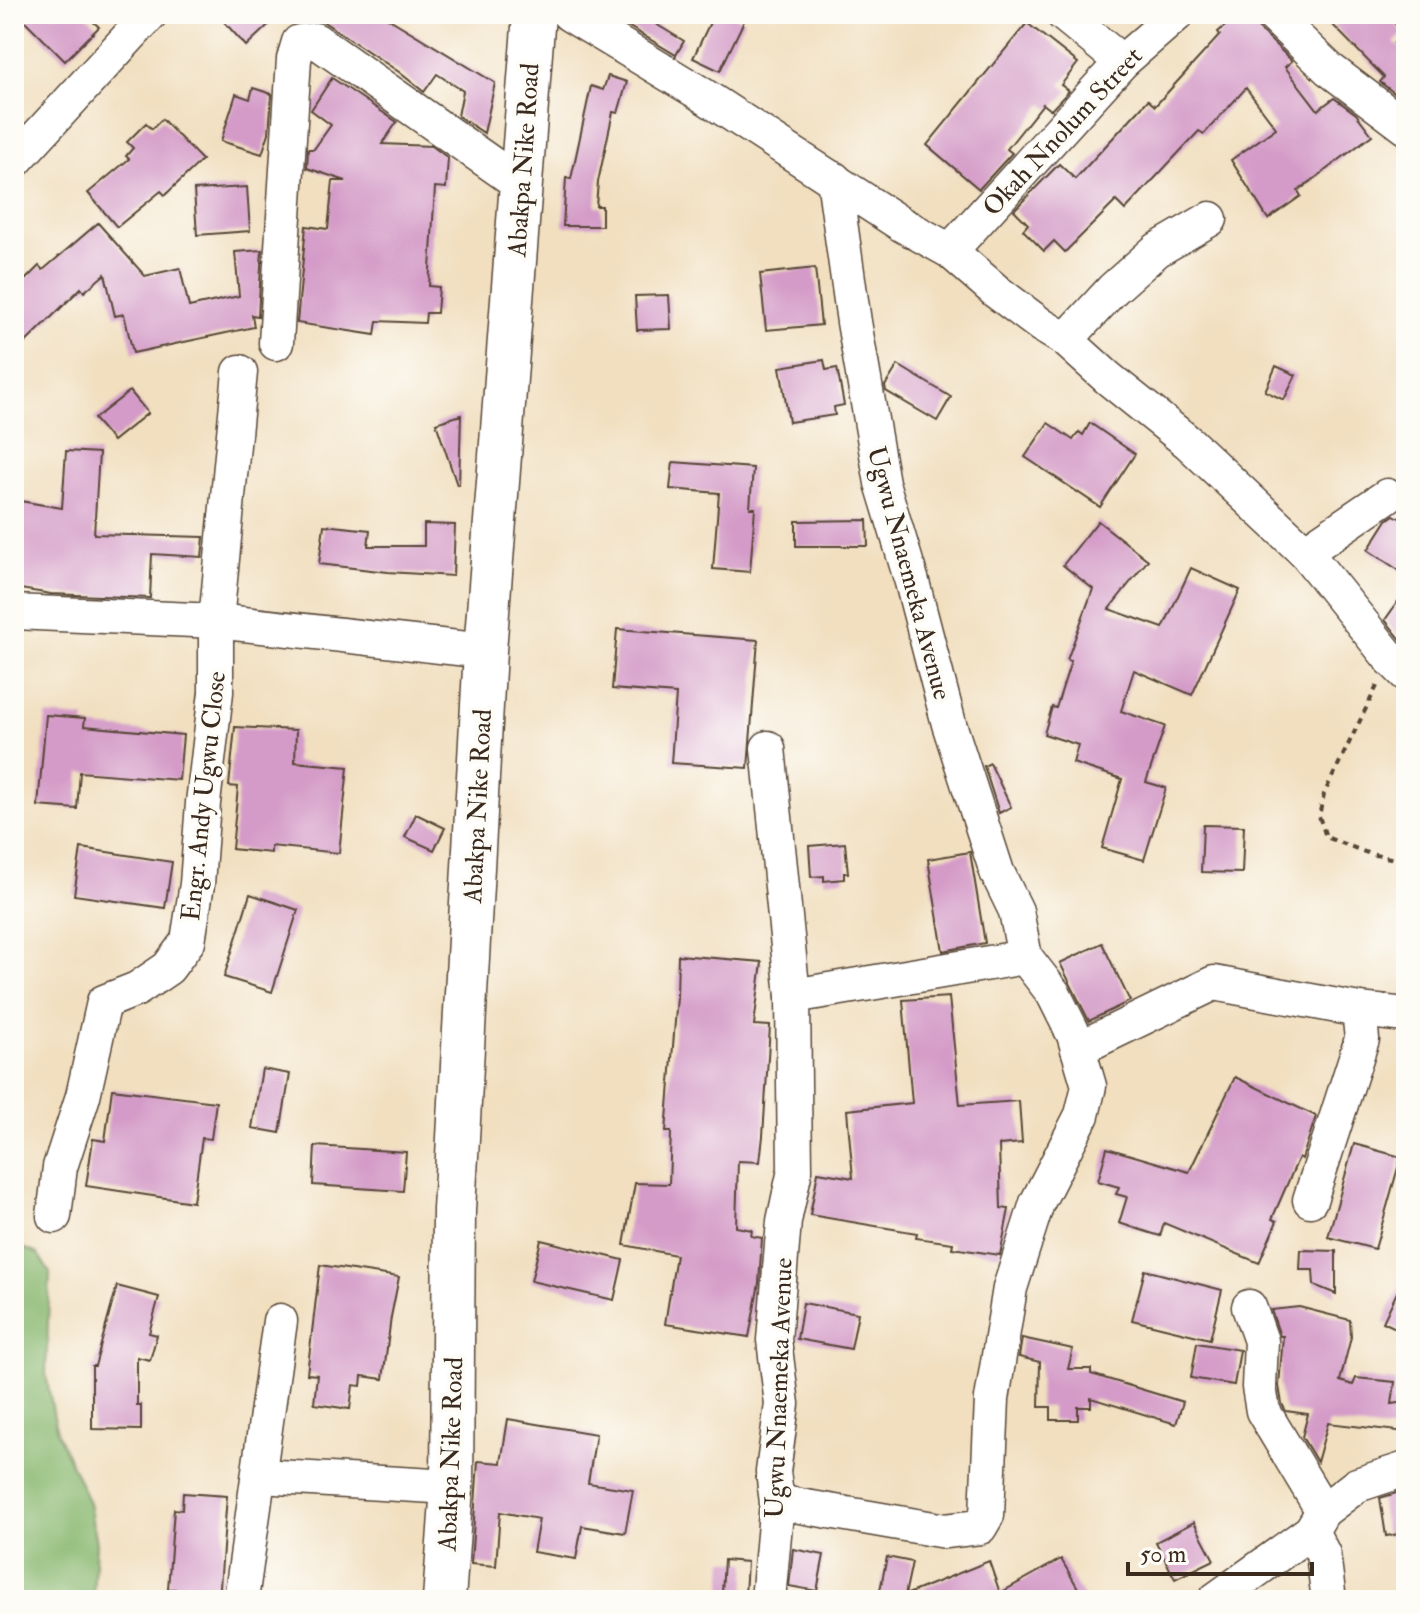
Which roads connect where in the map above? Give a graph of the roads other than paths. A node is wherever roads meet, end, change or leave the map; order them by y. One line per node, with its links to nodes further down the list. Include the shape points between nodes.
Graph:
1 (150, 14): 9 (street)
2 (534, 14): 11 (main road, Abakpa Nike Road)
3 (569, 14): 10 (street)
4 (1063, 14): 7 (street)
5 (1177, 14): 7 (street, Okah Nnolum Street)
6 (1272, 14): 8 (street, via 1329,69)
7 (1122, 62): 13 (street, Okah Nnolum Street)
8 (1406, 127)
9 (14, 162)
10 (834, 179): 13 (street); 24 (street, Ugwu Nnaemeka Avenue, via 882,483 949,724 997,872 1016,911)
11 (523, 186): 15 (street, via 315,40 299,42); 21 (main road, Abakpa Nike Road)
12 (1210, 219): 14 (street, via 1157,250)
13 (950, 251): 14 (street)
14 (1066, 340): 18 (street, via 1189,443)
15 (276, 343)
16 (240, 372): 20 (street, Engr. Andy Ugwu Close)
17 (1387, 496): 18 (street)
18 (1305, 552): 22 (street)
19 (14, 612): 20 (street)
20 (216, 621): 21 (street); 30 (street, Engr. Andy Ugwu Close, via 216,692 188,941 168,968 137,989 104,1002 60,1167)
21 (485, 651): 35 (main road, Abakpa Nike Road, via 454,1210)
22 (1398, 666)
23 (768, 748): 25 (street, Ugwu Nnaemeka Avenue)
24 (1025, 957): 25 (street); 28 (street, via 1053,993)
25 (793, 996): 36 (street, Ugwu Nnaemeka Avenue, via 795,1170 784,1221 774,1340 782,1404 773,1472)
26 (1359, 1010): 27 (street); 28 (street, via 1214,983); 29 (street, via 1362,1039)
27 (1406, 1015)
28 (1078, 1049): 36 (street, via 1089,1086 1082,1115 1037,1203 1010,1288 992,1399 987,1515 980,1527 945,1531)
29 (1310, 1200)
30 (54, 1216)
31 (1249, 1307): 37 (street, via 1261,1341 1263,1411)
32 (280, 1321): 34 (street)
33 (1406, 1469): 37 (street, via 1357,1485)
34 (259, 1476): 35 (street); 38 (street)
35 (452, 1487): 39 (main road, Abakpa Nike Road)
36 (777, 1502): 40 (street, Ugwu Nnaemeka Avenue)
37 (1317, 1521): 41 (street); 42 (street)
38 (241, 1600)
39 (444, 1600)
40 (768, 1600)
41 (1215, 1600)
42 (1329, 1600)

